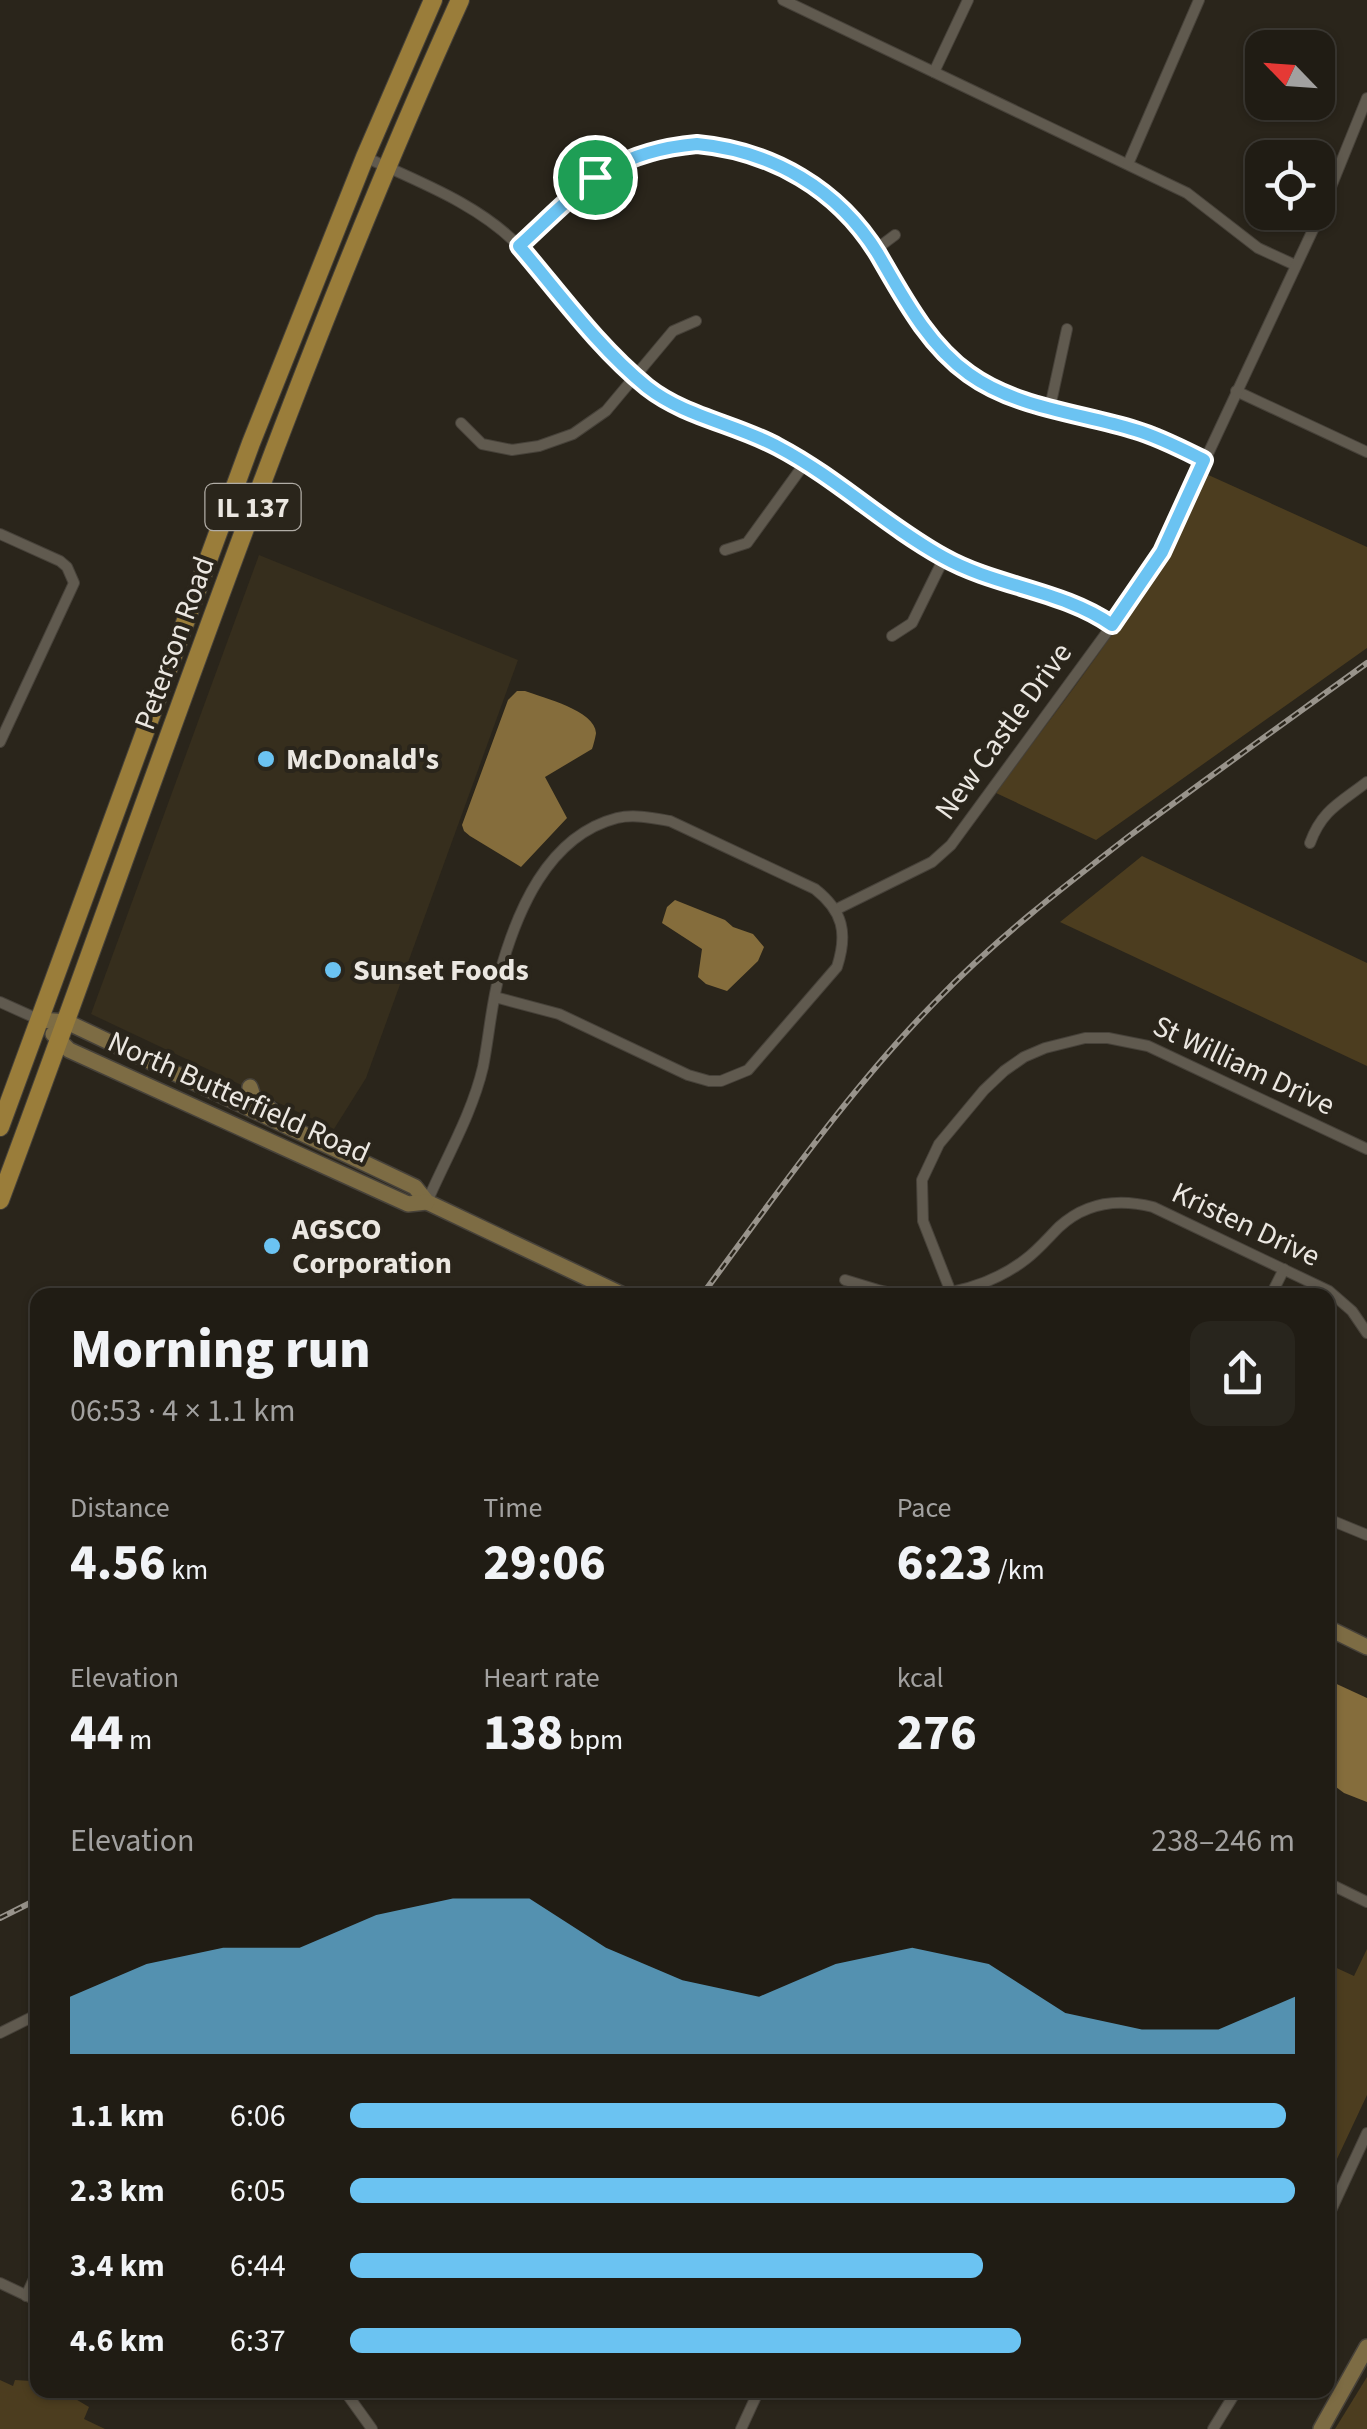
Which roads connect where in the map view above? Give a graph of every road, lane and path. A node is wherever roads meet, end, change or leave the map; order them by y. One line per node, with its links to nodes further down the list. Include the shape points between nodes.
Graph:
1 (434, 0): 8 (main road, Peterson Road / IL 137)
2 (460, 0): 10 (main road, Peterson Road / IL 137)
3 (783, 0): 6 (street)
4 (968, 0): 6 (street)
5 (1199, 0): 9 (street)
6 (934, 72): 9 (street)
7 (1365, 106): 14 (street, New Castle Drive)
8 (365, 157): 10 (street); 35 (main road, Peterson Road / IL 137, via 251,443)
9 (1128, 164): 14 (street, via 1197,198 1258,248)
10 (388, 168): 12 (street, via 460,202); 36 (main road, Peterson Road / IL 137, via 296,394)
11 (896, 236): 13 (street)
12 (519, 246): 13 (street, via 618,163 666,146 697,144 743,151 815,184); 17 (street)
13 (875, 250): 19 (street, via 950,358 992,388)
14 (1295, 265): 18 (street, New Castle Drive)
15 (696, 321): 17 (street, via 673,331)
16 (1068, 329): 19 (street)
17 (636, 376): 20 (street, via 590,424 539,446 491,448); 23 (street, via 671,402)
18 (1236, 391): 21 (street); 22 (street, New Castle Drive)
19 (1050, 408): 22 (street, via 1148,434)
20 (461, 423)
21 (1367, 452)
22 (1204, 460): 27 (street, New Castle Drive, via 1162,552)
23 (804, 463): 25 (street, via 747,542); 26 (street)
24 (0, 534): 29 (street, via 67,567 74,583)
25 (725, 550)
26 (944, 558): 27 (street, via 1076,604); 28 (street, via 912,624)
27 (1112, 625): 32 (street, New Castle Drive, via 951,845 932,862)
28 (892, 636)
29 (0, 742)
30 (1367, 782): 31 (street, via 1324,814)
31 (1310, 843)
32 (836, 910): 33 (street, via 843,936 837,967 748,1070 721,1081 688,1075 559,1014); 33 (street, via 815,889 670,822 620,817 594,826 554,858 512,932)
33 (495, 997): 45 (street, via 471,1103)
34 (0, 1002): 35 (street, North Butterfield Road)
35 (40, 1020): 36 (main road, North Butterfield Road); 37 (main road, North Butterfield Road); 40 (main road, Peterson Road / IL 137)
36 (67, 1022): 37 (main road, Peterson Road / IL 137); 39 (main road, North Butterfield Road)
37 (60, 1041): 41 (main road, North Butterfield Road); 44 (main road, Peterson Road / IL 137)
38 (250, 1087): 43 (main road, via 254,1098)
39 (233, 1100): 41 (main road); 43 (main road, North Butterfield Road)
40 (2, 1121)
41 (254, 1135): 45 (main road, North Butterfield Road, via 408,1204)
42 (1367, 1149): 50 (street, St William Drive, via 1148,1046 1108,1038 1067,1041 1004,1071 938,1144 922,1180 922,1221)
43 (350, 1156): 45 (main road, North Butterfield Road, via 415,1188)
44 (0, 1200)
45 (426, 1202): 48 (main road, North Butterfield Road)
46 (1284, 1269): 51 (street, Kristen Drive, via 1153,1207 1119,1202 1081,1210 1011,1270); 52 (street); 53 (street, Kristen Drive)
47 (846, 1280): 49 (street)
48 (609, 1288)
49 (872, 1288)
50 (949, 1288)
51 (971, 1288)
52 (1274, 1288)
53 (1319, 1288)
54 (1335, 1296): 55 (street, Kristen Drive)
55 (1367, 1333)
56 (1335, 1522): 57 (street)
57 (1367, 1535)
58 (1335, 1631): 59 (main road)
59 (1367, 1647)
60 (1335, 1886): 61 (street)
61 (1367, 1902)
62 (30, 2018): 63 (street)
63 (0, 2033)
64 (1367, 2132): 65 (street)
65 (1354, 2160): 66 (street); 67 (street)
66 (1367, 2166)
67 (1335, 2202)
68 (0, 2284): 70 (street)
69 (30, 2287): 70 (street)
70 (26, 2296): 71 (street)
71 (30, 2298)
72 (1367, 2347): 79 (main road)
73 (350, 2398): 76 (street)
74 (755, 2398): 77 (street)
75 (1232, 2398): 78 (street)
76 (372, 2429)
77 (741, 2429)
78 (1213, 2429)
79 (1322, 2429)

